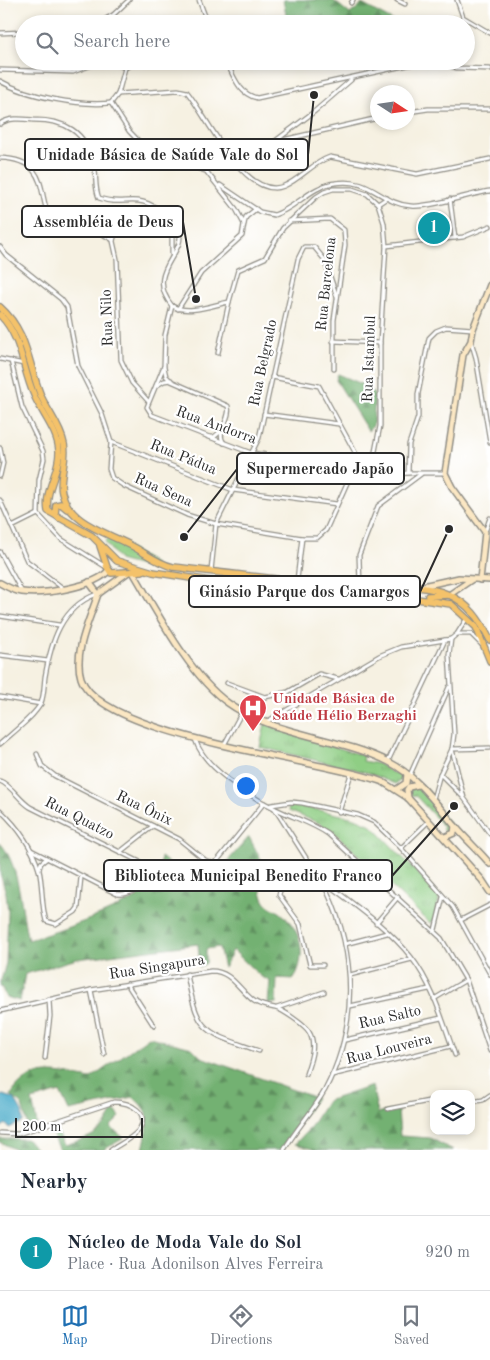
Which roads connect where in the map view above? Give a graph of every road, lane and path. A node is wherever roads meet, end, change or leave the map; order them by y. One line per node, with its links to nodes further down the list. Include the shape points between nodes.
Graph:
1 (129, 0): 6 (street)
2 (199, 0): 7 (street)
3 (397, 0): 5 (street)
4 (457, 0): 8 (street)
5 (405, 4)
6 (113, 15)
7 (205, 15)
8 (462, 15)
9 (475, 24): 12 (street)
10 (15, 32): 11 (street)
11 (0, 33)
12 (490, 33)
13 (475, 67): 14 (street)
14 (490, 69)
15 (0, 70): 16 (street)
16 (78, 70)
17 (125, 70): 22 (street)
18 (231, 70): 20 (street, via 245,94 257,98)
19 (390, 70): 20 (street)
20 (351, 80): 28 (street)
21 (0, 81): 23 (street, via 15,90 53,98)
22 (118, 94): 23 (street); 29 (street, via 187,92)
23 (111, 103): 32 (street, via 129,131 151,154 206,171)
24 (490, 109): 25 (street)
25 (415, 111)
26 (370, 120): 28 (street)
27 (0, 124): 40 (street, via 10,120 64,123 80,139 94,162 99,198 140,200)
28 (274, 142): 29 (street)
29 (231, 156): 31 (street, via 250,179 279,187 330,157 417,174)
30 (0, 158): 47 (street, via 22,162 37,173 48,215 55,224 72,231)
31 (490, 159)
32 (217, 183): 39 (street); 44 (street)
33 (490, 191): 37 (street)
34 (312, 192): 35 (street); 36 (street, via 324,186 348,182 369,186); 39 (street, via 274,215)
35 (316, 197): 38 (street, via 333,189 345,189 366,194); 42 (street)
36 (387, 198): 37 (street, via 416,206); 38 (street)
37 (450, 199): 48 (street)
38 (378, 204): 50 (street, Rua Istambul)
39 (256, 209): 44 (street, via 246,217)
40 (160, 210): 41 (street); 43 (street)
41 (158, 221): 43 (street); 46 (street); 52 (street, via 172,234)
42 (290, 221): 54 (street, Rua Barcelona, via 330,219 344,230 345,245); 55 (street, via 265,258 238,270)
43 (172, 222): 52 (street, via 180,236)
44 (244, 224): 58 (street, via 242,236 201,273)
45 (490, 226): 48 (street, via 478,233)
46 (117, 227): 47 (street); 49 (street, Rua Nilo)
47 (98, 232): 49 (street)
48 (455, 238): 50 (street)
49 (114, 240): 74 (street, Rua Nilo, via 121,360 132,383)
50 (386, 246): 63 (street, Rua Istambul)
51 (0, 247): 79 (street, Rua Sena, via 67,306 78,366 102,414)
52 (172, 257): 56 (street, via 162,282)
53 (490, 285): 60 (main road)
54 (337, 297): 61 (street, Rua Barcelona); 71 (street, Rua Belgrado, via 321,254 314,247 304,247 298,259)
55 (229, 302): 58 (street, via 191,310); 64 (street)
56 (172, 306): 58 (street); 69 (street, via 165,335)
57 (0, 307): 68 (main road, via 18,329)
58 (178, 309)
59 (0, 315): 67 (main road, via 15,336)
60 (473, 329): 62 (main road); 86 (street, via 446,328 429,338 418,394 418,417 409,444)
61 (333, 341): 63 (street); 70 (street, Rua Barcelona)
62 (471, 341): 80 (street); 87 (main road, via 463,356)
63 (380, 343): 85 (street, Rua Istambul, via 380,426)
64 (218, 353)
65 (0, 359): 66 (street)
66 (11, 362): 67 (street); 94 (street, via 22,407 43,451)
67 (24, 364): 68 (street); 96 (main road, via 34,395 58,442 59,460 47,504 51,514)
68 (32, 366): 93 (main road, via 41,396 64,442 66,451 61,486)
69 (164, 366): 72 (street); 73 (street)
70 (334, 369)
71 (272, 377): 75 (street, Rua Belgrado); 76 (street, via 319,386)
72 (171, 381): 73 (street, via 160,382); 77 (street, via 228,406 229,412)
73 (155, 387): 74 (street)
74 (148, 400): 78 (street, Rua Andorra, via 147,407 152,415)
75 (264, 414): 76 (street); 83 (street, Rua Belgrado, via 259,438)
76 (339, 424): 84 (street, via 356,454)
77 (221, 432): 78 (street); 81 (street)
78 (207, 438): 81 (street, Rua Andorra)
79 (111, 442): 90 (street, Rua Pádua); 97 (street, Rua Sena, via 109,469 115,481)
80 (490, 442)
81 (224, 444): 83 (street, Rua Andorra)
82 (0, 448): 89 (street, via 3,463)
83 (251, 453): 84 (street, Rua Andorra); 90 (street, Rua Belgrado)
84 (355, 468): 85 (street, Rua Andorra); 92 (street, Rua Sena)
85 (371, 472): 86 (street, Rua Andorra, via 391,476)
86 (408, 473): 88 (street, Rua Andorra)
87 (445, 473): 88 (street, Rua Andorra); 99 (main road)
88 (422, 474): 113 (street, via 378,506 359,555)
89 (0, 476)
90 (233, 490): 92 (street, Rua Pádua); 97 (street, Rua Belgrado)
91 (0, 500): 98 (street)
92 (338, 504): 100 (street, Rua Sena, via 323,533 317,538)
93 (71, 511): 96 (main road, via 61,504 56,505 55,514); 106 (main road, via 158,564)
94 (38, 514): 98 (street); 103 (street, via 62,539)
95 (490, 518): 99 (street)
96 (60, 519): 101 (main road, via 84,531)
97 (216, 524): 100 (street, Rua Sena); 106 (street, Rua Belgrado)
98 (12, 527): 115 (street, via 27,561)
99 (485, 532): 109 (main road)
100 (302, 538): 108 (street)
101 (100, 544): 103 (main road); 104 (main road, via 117,561)
102 (0, 552): 116 (street)
103 (108, 569): 105 (main road, via 114,573); 111 (main road, via 102,577)
104 (147, 571): 105 (main road); 119 (main road, via 216,582)
105 (130, 572): 117 (main road); 135 (main road, via 202,679)
106 (211, 572): 108 (main road)
107 (471, 579): 109 (main road); 114 (main road, via 459,578); 118 (main road)
108 (297, 580): 113 (main road)
109 (480, 580): 110 (main road)
110 (490, 580)
111 (89, 582): 115 (main road); 117 (main road)
112 (0, 583): 116 (main road)
113 (360, 586): 114 (main road)
114 (418, 587): 118 (main road)
115 (64, 590): 116 (main road)
116 (22, 592)
117 (98, 594): 122 (street, via 79,604); 137 (main road, via 80,653 81,677 87,690 118,713)
118 (448, 595): 119 (main road); 126 (main road, via 474,613)
119 (397, 596): 121 (main road, via 451,604)
120 (0, 616): 122 (street)
121 (467, 617): 123 (street); 128 (main road, via 476,627)
122 (59, 625): 129 (street)
123 (457, 634): 124 (street); 128 (street, via 471,634)
124 (451, 639): 125 (street); 132 (street)
125 (445, 640): 130 (street, via 388,652); 143 (street)
126 (490, 640)
127 (0, 655): 129 (street)
128 (489, 658)
129 (48, 661): 134 (street)
130 (339, 679): 131 (street, via 319,674 288,692 265,697); 136 (street)
131 (227, 683)
132 (449, 686): 141 (street, via 454,734); 147 (street)
133 (0, 697): 134 (street)
134 (41, 704): 138 (street)
135 (242, 712): 136 (main road); 139 (street)
136 (266, 722): 143 (main road, via 337,742)
137 (195, 739): 139 (main road); 157 (street, via 201,754 214,767)
138 (0, 744)
139 (224, 745): 146 (main road)
140 (490, 748): 141 (street)
141 (452, 749): 144 (street); 145 (street)
142 (37, 754): 163 (street, Rua Ônix, via 48,772)
143 (388, 762): 147 (main road)
144 (445, 764): 145 (street); 148 (street)
145 (456, 765): 155 (street)
146 (351, 774): 151 (main road); 161 (street)
147 (409, 774): 150 (main road); 151 (main road, via 406,783)
148 (440, 774): 152 (street); 155 (street)
149 (0, 781): 169 (street, Rua Quatzo, via 30,807)
150 (418, 785): 153 (main road); 154 (main road, via 409,787)
151 (397, 789): 154 (main road)
152 (435, 789): 153 (street); 156 (street)
153 (427, 794): 156 (main road)
154 (408, 798): 162 (main road)
155 (464, 798): 165 (street)
156 (433, 800): 164 (main road)
157 (264, 803): 158 (street); 163 (street, Rua Ônix, via 213,863 179,839)
158 (270, 806): 159 (street); 161 (street, via 291,802)
159 (276, 809): 172 (street); 178 (street, via 313,824 328,834)
160 (0, 810): 168 (street, via 16,826)
161 (339, 812): 167 (street, via 374,822)
162 (429, 821): 166 (main road); 167 (street)
163 (153, 826): 169 (street)
164 (455, 826): 166 (main road, via 454,834); 171 (main road)
165 (490, 834)
166 (444, 837): 176 (main road)
167 (401, 848): 177 (street)
168 (31, 850): 170 (street); 173 (street)
169 (120, 852): 174 (street, Rua Quatzo, via 148,866 151,880 122,895)
170 (47, 859): 173 (street); 174 (street)
171 (490, 864)
172 (312, 868): 175 (street); 186 (street, via 284,884 279,895 300,924 310,964)
173 (39, 870): 174 (street, via 45,916 51,924 62,921 78,908)
174 (81, 877)
175 (319, 877): 181 (street); 184 (street, via 334,904)
176 (490, 892)
177 (443, 896): 180 (street); 182 (street)
178 (398, 898): 181 (street); 182 (street)
179 (490, 905): 180 (street)
180 (461, 920): 188 (street)
181 (376, 923): 183 (street)
182 (435, 930): 190 (street)
183 (387, 933): 184 (street); 185 (street)
184 (344, 944): 189 (street)
185 (412, 959): 189 (street); 192 (street)
186 (323, 965)
187 (187, 974): 191 (street, Rua Singapura); 198 (street, Rua Singapura, via 227,974 254,1001); 204 (street, via 197,1018 203,1026 218,1036)
188 (490, 974)
189 (350, 975): 197 (street)
190 (466, 980): 196 (street); 205 (street)
191 (127, 984): 193 (street, Rua Singapura); 201 (street)
192 (429, 989): 196 (street); 197 (street)
193 (91, 990): 195 (street, Rua Singapura); 206 (street)
194 (324, 992): 198 (street)
195 (49, 999): 199 (street, Rua Singapura); 208 (street)
196 (434, 999): 200 (street)
197 (350, 1006): 202 (street)
198 (277, 1008): 209 (street, Rua Singapura, via 302,1024 312,1038)
199 (0, 1009)
200 (441, 1018): 202 (street, Rua Salto); 203 (street)
201 (154, 1026)
202 (345, 1040): 210 (street)
203 (452, 1046): 207 (street); 210 (street, Rua Louveira)
204 (259, 1051)
205 (490, 1051)
206 (104, 1054)
207 (455, 1055)
208 (45, 1058)
209 (306, 1074)
210 (331, 1076): 217 (street, via 315,1107)
211 (490, 1095): 213 (street)
212 (430, 1101): 214 (street)
213 (475, 1101)
214 (388, 1109)
215 (0, 1134): 216 (street, via 18,1134 114,1102 136,1106 140,1112 140,1127)
216 (111, 1150)
217 (284, 1150)

